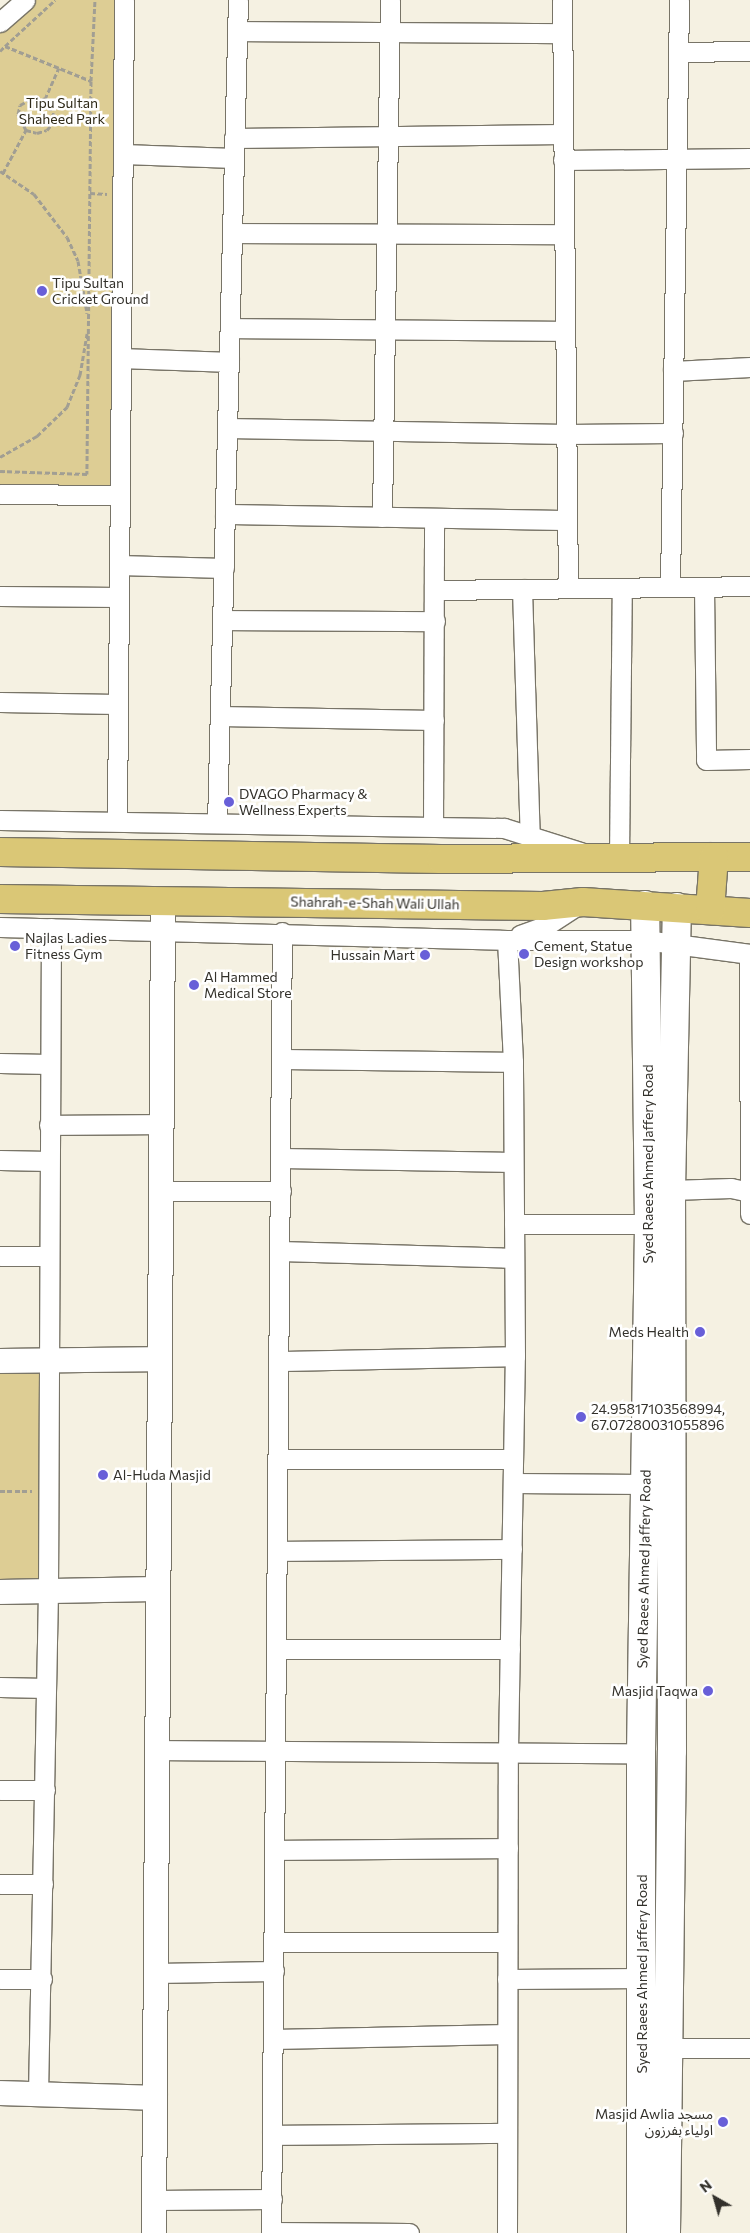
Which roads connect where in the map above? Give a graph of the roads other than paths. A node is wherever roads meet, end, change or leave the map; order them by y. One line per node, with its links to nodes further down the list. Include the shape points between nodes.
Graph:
1 (124, 0): 14 (street)
2 (238, 0): 6 (street)
3 (390, 0): 7 (street)
4 (562, 0): 8 (street)
5 (679, 0): 10 (street)
6 (237, 31): 7 (street); 13 (street)
7 (390, 32): 8 (street); 12 (street)
8 (562, 33): 11 (street)
9 (750, 51): 10 (street)
10 (678, 52): 16 (street)
11 (563, 134): 12 (street); 18 (street)
12 (388, 136): 13 (street); 20 (street)
13 (234, 138): 15 (street)
14 (123, 154): 15 (street); 25 (street)
15 (234, 158): 19 (street)
16 (677, 158): 17 (street); 18 (street); 28 (street)
17 (750, 158)
18 (563, 160): 21 (street)
19 (232, 233): 20 (street); 22 (street)
20 (386, 233): 21 (street); 23 (street)
21 (564, 234): 24 (street)
22 (230, 328): 23 (street); 26 (street)
23 (385, 330): 24 (street); 30 (street)
24 (565, 332): 32 (street)
25 (122, 358): 26 (street); 34 (street)
26 (229, 362): 29 (street)
27 (750, 367): 28 (street)
28 (674, 371): 31 (street)
29 (227, 428): 30 (street); 35 (street)
30 (384, 431): 32 (street); 36 (street)
31 (673, 432): 32 (street); 42 (street)
32 (566, 434): 38 (street)
33 (0, 494): 34 (street)
34 (120, 495): 39 (street)
35 (225, 514): 36 (street); 40 (street)
36 (382, 517): 37 (street)
37 (434, 518): 38 (street); 47 (street)
38 (567, 520): 44 (street)
39 (120, 565): 40 (street); 49 (street)
40 (224, 568): 50 (street)
41 (750, 586): 43 (street)
42 (670, 587): 43 (street); 45 (street)
43 (704, 587): 56 (street, via 706,760)
44 (568, 588): 45 (street); 46 (street)
45 (622, 588): 63 (street)
46 (522, 589): 47 (street); 61 (street)
47 (435, 590): 51 (street)
48 (0, 596): 49 (street)
49 (119, 597): 53 (street)
50 (223, 620): 51 (street); 54 (street)
51 (435, 621): 55 (street)
52 (0, 702): 53 (street)
53 (118, 704): 58 (street)
54 (220, 716): 55 (street); 59 (street)
55 (434, 720): 60 (street)
56 (750, 759)
57 (0, 820): 58 (street)
58 (117, 821): 59 (street)
59 (218, 822): 60 (street)
60 (433, 826): 61 (street, via 504,828)
61 (530, 837): 63 (street)
62 (0, 852): 63 (main road, via 441,859)
63 (608, 857): 64 (main road)
64 (714, 857): 65 (main road); 71 (main road)
65 (750, 857)
66 (3, 899): 67 (main road, Shahrah-e-Shah Wali Ullah); 73 (street)
67 (163, 900): 68 (main road, Shahrah-e-Shah Wali Ullah, via 543,906); 75 (street)
68 (583, 902): 69 (main road, Shahrah-e-Shah Wali Ullah); 77 (street, via 547,926)
69 (645, 905): 70 (main road, Shahrah-e-Shah Wali Ullah); 78 (main road, Syed Raees Ahmed Jaffery Road)
70 (677, 907): 71 (main road, Shahrah-e-Shah Wali Ullah); 79 (main road, Syed Raees Ahmed Jaffery Road)
71 (710, 910): 72 (main road, Shahrah-e-Shah Wali Ullah)
72 (750, 914)
73 (3, 928): 74 (street)
74 (51, 928): 75 (street); 84 (street)
75 (161, 929): 76 (street); 85 (street)
76 (282, 932): 77 (street); 81 (street)
77 (507, 940): 78 (street); 82 (street)
78 (645, 940): 79 (street); 97 (main road, Syed Raees Ahmed Jaffery Road)
79 (676, 943): 80 (street); 91 (main road, Syed Raees Ahmed Jaffery Road)
80 (749, 954): 94 (street)
81 (282, 1059): 82 (street); 87 (street)
82 (513, 1062): 90 (street)
83 (0, 1063): 84 (street)
84 (49, 1064): 86 (street)
85 (160, 1124): 86 (street); 92 (street)
86 (49, 1125): 89 (street)
87 (281, 1158): 90 (street); 93 (street)
88 (0, 1160): 89 (street)
89 (49, 1161): 100 (street)
90 (513, 1162): 96 (street)
91 (671, 1190): 94 (street, via 731,1188); 137 (main road, Syed Raees Ahmed Jaffery Road)
92 (160, 1191): 93 (street); 103 (street)
93 (281, 1191): 98 (street)
94 (750, 1192): 95 (street)
95 (750, 1214)
96 (514, 1224): 97 (street); 101 (street)
97 (649, 1224): 110 (main road, Syed Raees Ahmed Jaffery Road)
98 (280, 1251): 101 (street); 106 (street)
99 (0, 1256): 100 (street)
100 (48, 1256): 105 (street)
101 (514, 1258): 102 (street)
102 (515, 1356): 106 (street); 107 (street)
103 (159, 1359): 105 (street); 113 (street)
104 (0, 1360): 105 (street)
105 (47, 1360): 114 (street)
106 (280, 1362): 108 (street)
107 (513, 1458): 108 (street); 109 (street)
108 (279, 1459): 112 (street)
109 (513, 1482): 110 (street); 111 (street)
110 (645, 1484): 123 (main road, Syed Raees Ahmed Jaffery Road)
111 (512, 1549): 112 (street); 117 (street)
112 (278, 1551): 116 (street)
113 (157, 1589): 114 (street); 120 (street)
114 (48, 1591): 115 (street); 119 (street)
115 (0, 1592)
116 (278, 1649): 117 (street); 121 (street)
117 (510, 1649): 122 (street)
118 (0, 1687): 119 (street)
119 (46, 1688): 125 (street)
120 (157, 1750): 121 (street); 133 (street)
121 (277, 1750): 122 (street); 127 (street)
122 (508, 1751): 123 (street); 126 (street)
123 (642, 1754): 138 (main road, Syed Raees Ahmed Jaffery Road)
124 (0, 1790): 125 (street)
125 (45, 1790): 129 (street)
126 (508, 1848): 127 (street); 131 (street)
127 (276, 1850): 130 (street)
128 (0, 1884): 129 (street)
129 (43, 1884): 135 (street)
130 (275, 1942): 131 (street); 132 (street)
131 (508, 1942): 136 (street)
132 (274, 1970): 133 (street); 140 (street)
133 (155, 1973): 145 (street)
134 (0, 1979): 135 (street)
135 (42, 1979): 144 (street)
136 (507, 1979): 138 (street); 139 (street)
137 (671, 2000): 138 (main road, via 666,2009 658,2013 649,2011); 141 (main road, Syed Raees Ahmed Jaffery Road)
138 (643, 2004): 141 (main road); 154 (main road, Syed Raees Ahmed Jaffery Road)
139 (507, 2034): 140 (street); 146 (street)
140 (273, 2039): 147 (street)
141 (670, 2040): 142 (street); 155 (main road, Syed Raees Ahmed Jaffery Road)
142 (750, 2048)
143 (0, 2094): 144 (street)
144 (38, 2094): 145 (street)
145 (155, 2098): 149 (street)
146 (507, 2133): 147 (street); 153 (street)
147 (272, 2135): 148 (street)
148 (272, 2199): 149 (street); 150 (street)
149 (154, 2200): 151 (street)
150 (271, 2232): 152 (street)
151 (154, 2233)
152 (409, 2233)
153 (507, 2233)
154 (641, 2233)
155 (666, 2233)

